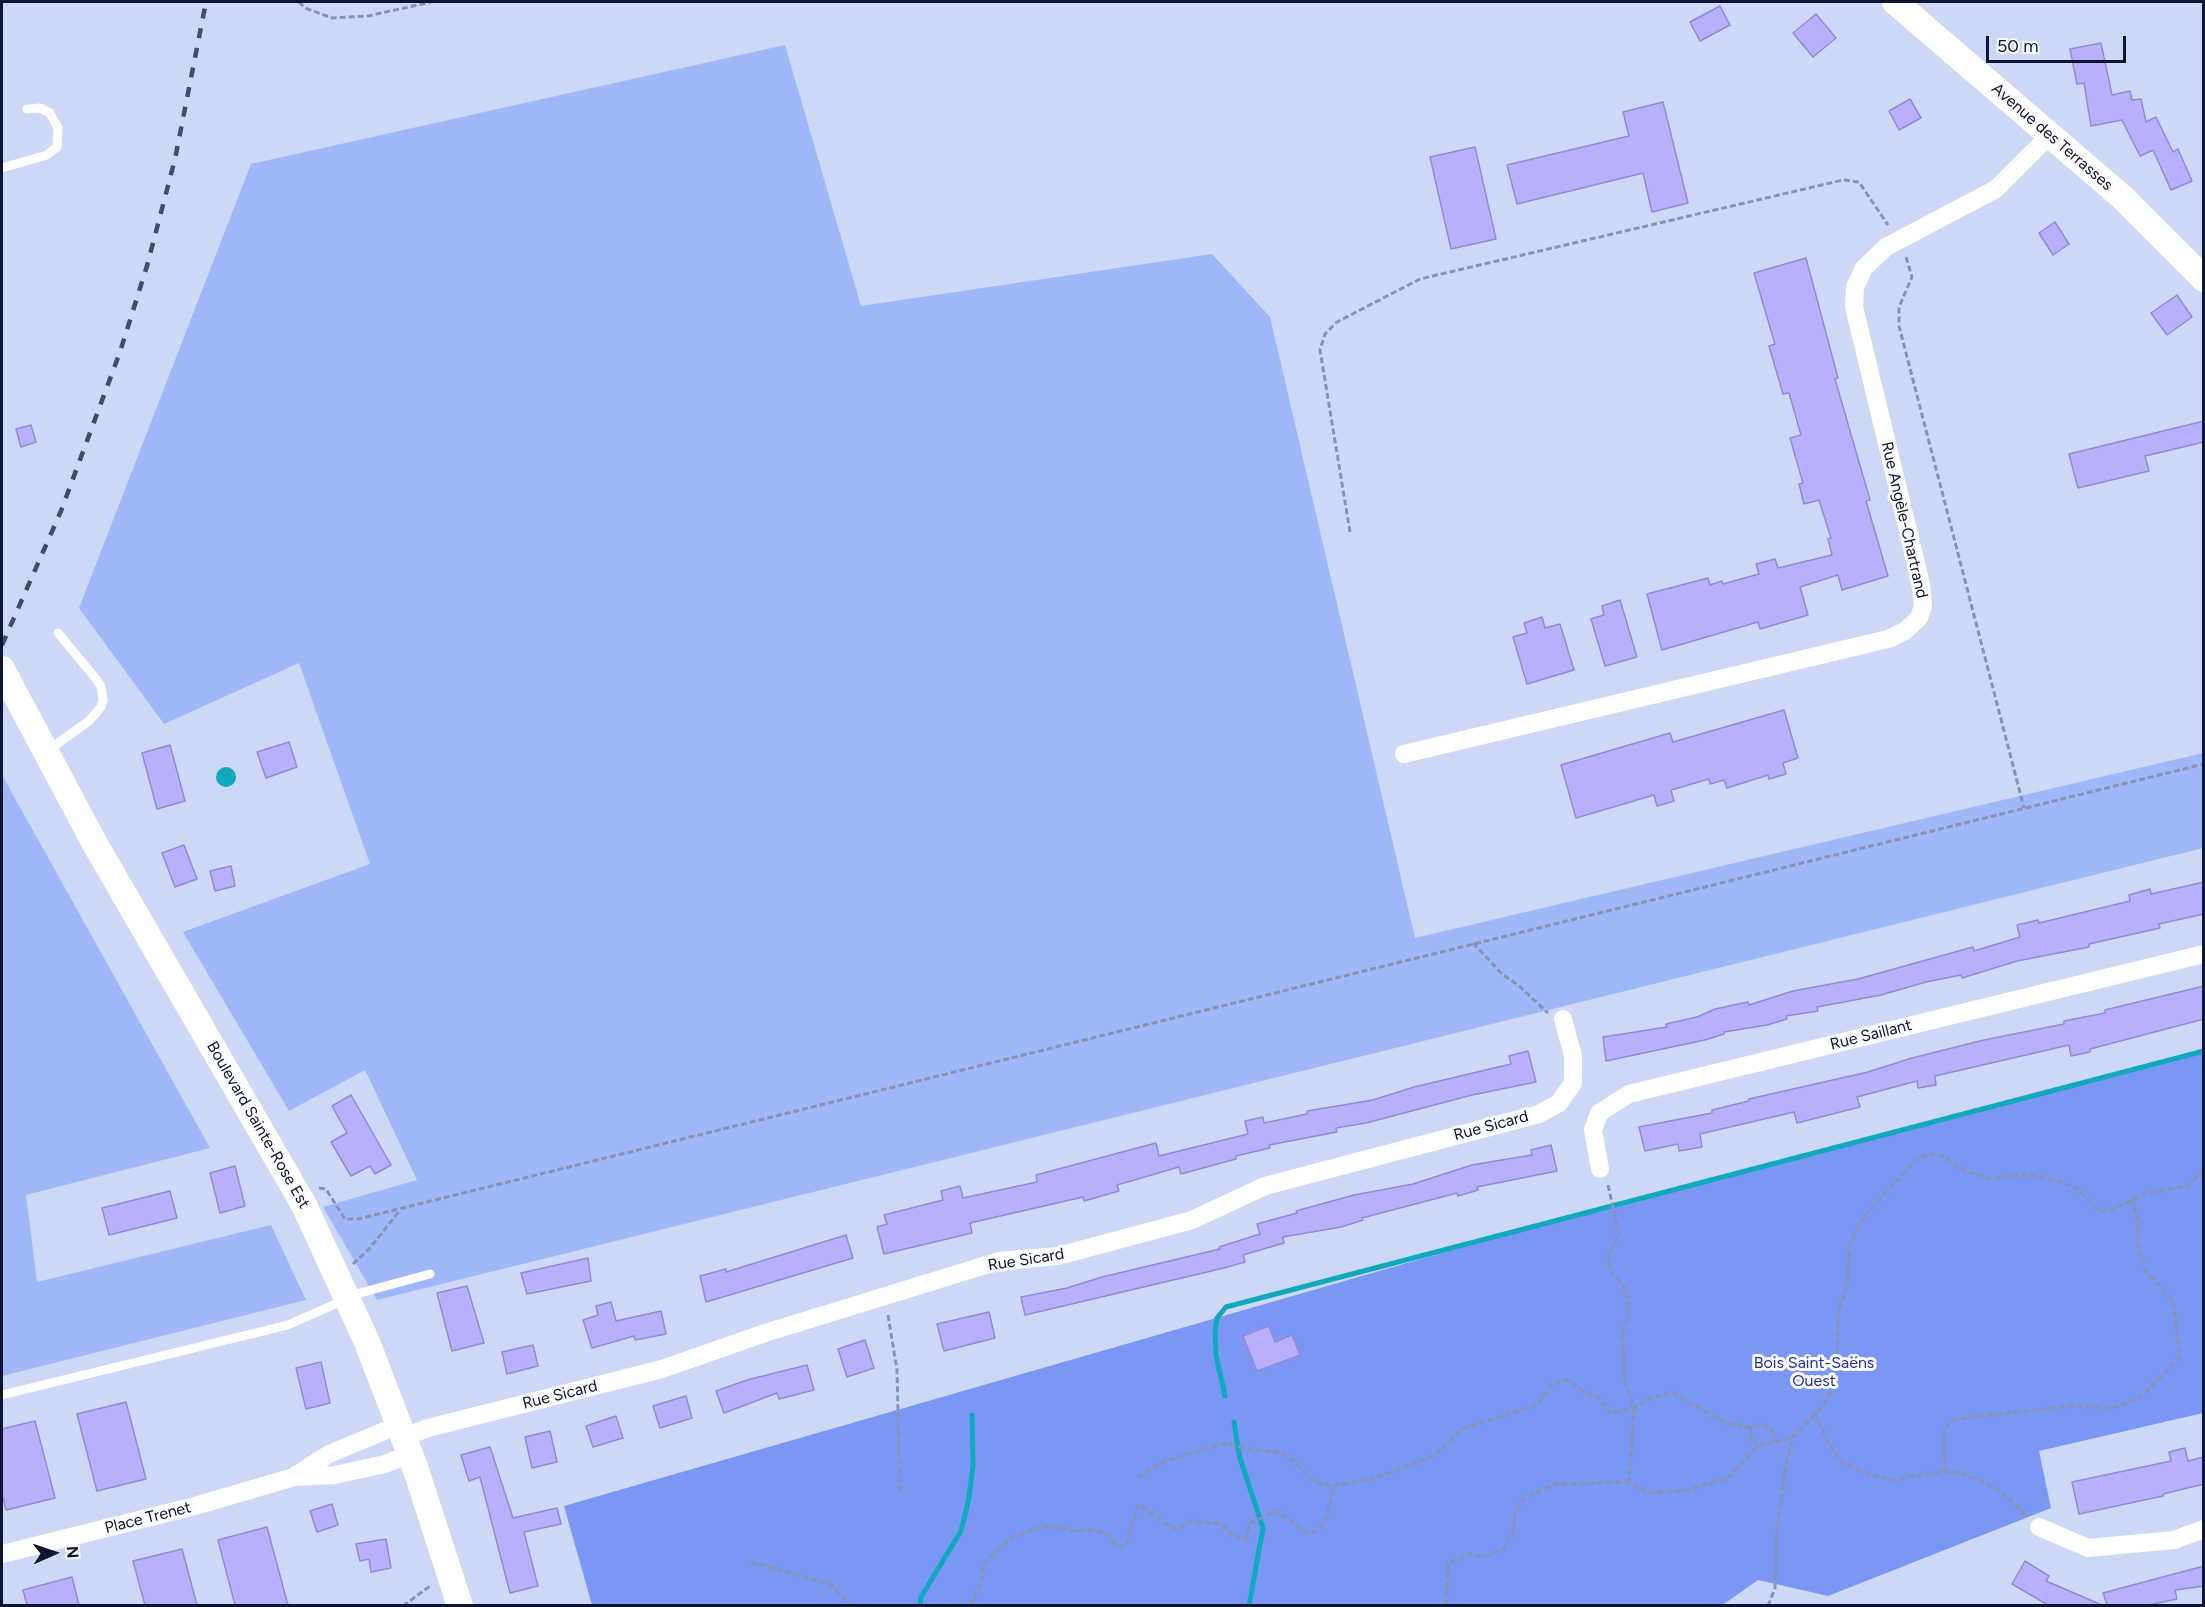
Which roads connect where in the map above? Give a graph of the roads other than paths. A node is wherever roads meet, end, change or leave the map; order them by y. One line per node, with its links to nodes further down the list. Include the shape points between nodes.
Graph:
1 (1895, 2): 3 (street, Avenue des Terrasses)
2 (27, 109): 4 (lane, via 40,108 50,114 58,128 57,147 50,154)
3 (2050, 135): 5 (street, Avenue des Terrasses, via 2137,212); 9 (street, Rue Angèle-Chartrand, via 1996,189 1898,240 1864,268 1855,287 1854,307 1921,584 1923,606 1905,631 1888,639)
4 (2, 168)
5 (2204, 279)
6 (58, 633): 8 (lane, via 97,680 103,700 89,721)
7 (2, 669): 8 (street, Boulevard Sainte-Rose Est)
8 (45, 752): 14 (street, Boulevard Sainte-Rose Est, via 300,1197)
9 (1404, 754)
10 (2204, 954): 12 (street, Rue Saillant, via 1629,1095 1599,1113 1593,1130)
11 (1563, 1019): 16 (street, Rue Sicard, via 1573,1056 1573,1083 1559,1103 1539,1114 1265,1186 1192,1220 1058,1256 999,1261 662,1369 428,1428)
12 (1600, 1169)
13 (430, 1274): 14 (lane)
14 (348, 1298): 15 (lane, via 288,1325); 16 (street, Boulevard Sainte-Rose Est)
15 (2, 1395)
16 (404, 1439): 17 (street, Place Trenet, via 329,1454); 17 (street, Place Trenet, via 378,1466 335,1475); 21 (street, Boulevard Sainte-Rose Est)
17 (294, 1477): 20 (street, Place Trenet)
18 (2039, 1527): 19 (street, via 2088,1548 2174,1540)
19 (2204, 1529)
20 (2, 1554)
21 (459, 1605)

